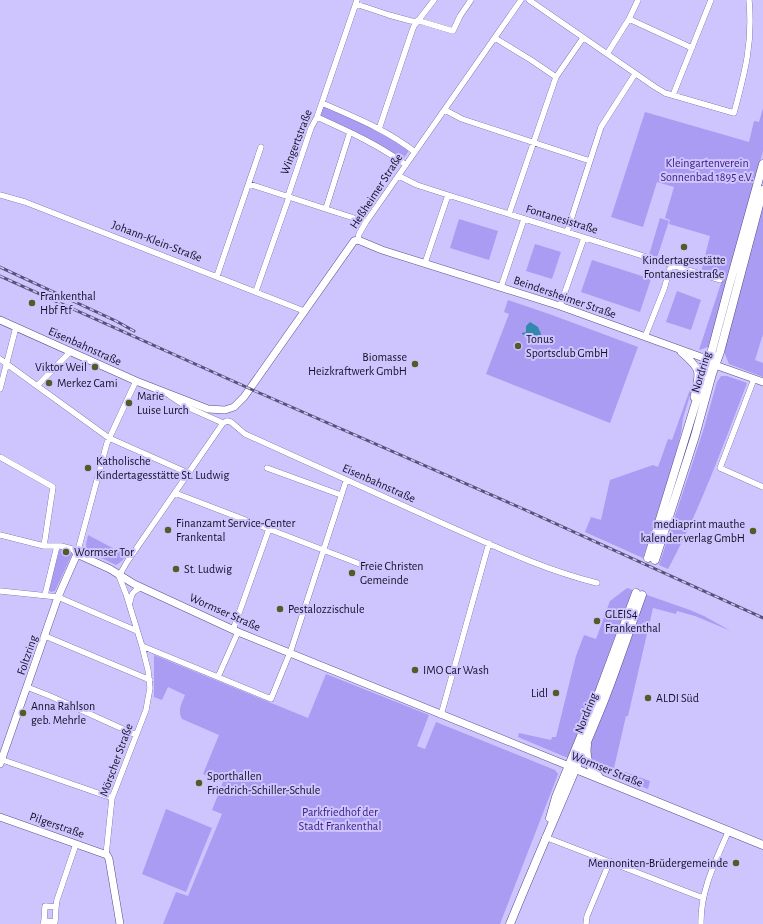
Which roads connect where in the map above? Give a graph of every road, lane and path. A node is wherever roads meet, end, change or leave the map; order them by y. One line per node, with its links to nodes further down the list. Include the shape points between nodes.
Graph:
1 (434, 0): 10 (street)
2 (471, 0): 10 (street, via 453,31)
3 (521, 0): 11 (street, Heßheimer Straße)
4 (529, 0): 12 (street)
5 (638, 0): 9 (street)
6 (711, 0): 13 (street)
7 (749, 0): 17 (street, via 749,51 734,113)
8 (356, 2): 10 (street, via 389,15); 18 (street, Wingertstraße)
9 (629, 19): 13 (street); 14 (street)
10 (418, 22): 21 (street, via 412,31)
11 (495, 38): 16 (street); 19 (street, Heßheimer Straße)
12 (584, 38): 14 (street); 16 (street)
13 (692, 48): 17 (street)
14 (607, 54): 15 (street)
15 (635, 74): 17 (street, via 654,87); 26 (street, via 601,127)
16 (556, 77): 23 (street)
17 (673, 95)
18 (322, 103): 20 (street, Wingertstraße); 21 (street)
19 (445, 110): 23 (street, via 462,119); 25 (street, Heßheimer Straße)
20 (317, 117): 22 (street); 34 (street, Wingertstraße)
21 (379, 129): 25 (street)
22 (350, 132): 27 (street); 35 (street)
23 (534, 143): 26 (street); 36 (street)
24 (261, 147): 30 (street)
25 (415, 152): 27 (street, Heßheimer Straße)
26 (590, 161): 39 (street)
27 (406, 164): 29 (street, Heßheimer Straße)
28 (763, 164): 57 (main road, Nordring)
29 (399, 176): 33 (street, Fontanesistraße); 38 (street, Heßheimer Straße)
30 (249, 184): 34 (street); 44 (street)
31 (763, 190): 57 (main road, Nordring)
32 (0, 195): 44 (street, Johann-Klein-Straße, via 25,202)
33 (448, 195): 36 (street, Fontanesistraße); 42 (street)
34 (288, 196): 35 (street); 47 (street, Wingertstraße)
35 (326, 208): 38 (street)
36 (509, 214): 37 (street, Fontanesistraße)
37 (524, 219): 39 (street, Fontanesistraße); 46 (street)
38 (366, 222): 41 (street, Heßheimer Straße)
39 (567, 232): 40 (street, Fontanesistraße)
40 (584, 238): 43 (street, Fontanesistraße); 48 (street)
41 (358, 240): 42 (street, Beindersheimer Straße); 49 (street, Heßheimer Straße, via 354,241)
42 (425, 263): 46 (street, Beindersheimer Straße)
43 (671, 265): 45 (street, Fontanesistraße); 52 (street)
44 (217, 276): 47 (street, Johann-Klein-Straße)
45 (720, 280)
46 (501, 287): 48 (street, Beindersheimer Straße)
47 (256, 292): 49 (street, Johann-Klein-Straße)
48 (560, 306): 52 (street, Beindersheimer Straße)
49 (304, 311): 65 (street, Heßheimer Straße, via 244,397)
50 (0, 320): 51 (street, Eisenbahnstraße)
51 (16, 327): 54 (street, Eisenbahnstraße); 56 (street)
52 (645, 337): 53 (street, Beindersheimer Straße)
53 (676, 348): 57 (street, Beindersheimer Straße); 68 (street, Nordring, via 693,362 699,376)
54 (70, 352): 60 (street, Eisenbahnstraße); 62 (street)
55 (0, 359): 56 (street)
56 (6, 363): 58 (street); 62 (street)
57 (712, 363): 59 (street, Beindersheimer Straße); 68 (main road, Nordring); 68 (main road, Nordring, via 695,436 652,559)
58 (2, 376): 63 (street)
59 (754, 379): 61 (street, Beindersheimer Straße); 73 (street, via 720,468)
60 (136, 381): 64 (street, Eisenbahnstraße); 67 (street)
61 (763, 382)
62 (37, 386): 67 (street)
63 (0, 389)
64 (162, 390): 65 (street, Eisenbahnstraße, via 208,409); 66 (street, Eisenbahnstraße, via 187,407)
65 (231, 409)
66 (223, 423): 71 (street); 72 (street, Eisenbahnstraße, via 231,422 245,434)
67 (109, 438): 71 (street); 82 (street)
68 (686, 438)
69 (0, 457): 79 (street, via 52,487)
70 (267, 468): 75 (street)
71 (188, 473): 74 (street)
72 (346, 480): 75 (street); 78 (street, Eisenbahnstraße)
73 (763, 487)
74 (175, 493): 76 (street); 84 (street)
75 (341, 495): 81 (street)
76 (269, 529): 81 (street); 92 (street)
77 (0, 535): 79 (street, Wormser Straße)
78 (489, 543): 85 (street, Eisenbahnstraße, via 549,568); 99 (street)
79 (44, 546): 80 (street, Wormser Straße)
80 (57, 546): 82 (street, Wormser Straße, via 72,549); 88 (street)
81 (324, 549): 83 (street); 95 (street)
82 (77, 554): 84 (street, Wormser Straße, via 110,569); 89 (street, Foltzring)
83 (365, 566)
84 (119, 576): 86 (street, Wormser Straße); 90 (street, Mörscher Straße)
85 (597, 583)
86 (143, 588): 90 (street, via 133,593); 92 (street, Wormser Straße)
87 (0, 591): 88 (street)
88 (45, 595): 89 (street)
89 (58, 597): 91 (street); 93 (street, Foltzring)
90 (129, 604): 91 (street, Mörscher Straße)
91 (137, 631): 94 (street, Mörscher Straße)
92 (235, 631): 95 (street, Wormser Straße); 96 (street)
93 (45, 636): 97 (street); 98 (street, Foltzring)
94 (142, 646): 96 (street); 97 (street, Mörscher Straße)
95 (290, 654): 96 (street, via 271,699); 99 (street, Wormser Straße)
96 (218, 677)
97 (150, 680): 100 (street, Mörscher Straße, via 149,699)
98 (27, 688): 100 (street); 102 (street, Foltzring)
99 (441, 715): 103 (street, Wormser Straße)
100 (136, 735): 105 (street, Mörscher Straße)
101 (588, 740): 103 (main road, Nordring); 103 (main road, Nordring, via 639,594); 104 (main road, via 588,763)
102 (0, 761): 105 (street)
103 (572, 768): 104 (main road, Wormser Straße); 108 (main road, Nordring, via 558,812)
104 (602, 780): 107 (main road, Wormser Straße)
105 (112, 798): 111 (street, Mörscher Straße)
106 (0, 817): 109 (street, Pilgerstraße)
107 (729, 830): 110 (main road, Wormser Straße); 113 (street)
108 (545, 837): 112 (street); 117 (main road, Nordring)
109 (76, 844): 111 (street, Pilgerstraße); 114 (street, via 56,900)
110 (763, 845)
111 (106, 855): 116 (street, Mörscher Straße, via 109,859)
112 (610, 861): 113 (street); 118 (street)
113 (703, 898): 119 (street)
114 (56, 907): 115 (street, via 55,922); 115 (street, via 45,906)
115 (44, 923)
116 (120, 924)
117 (510, 924)
118 (586, 924)
119 (701, 924)

